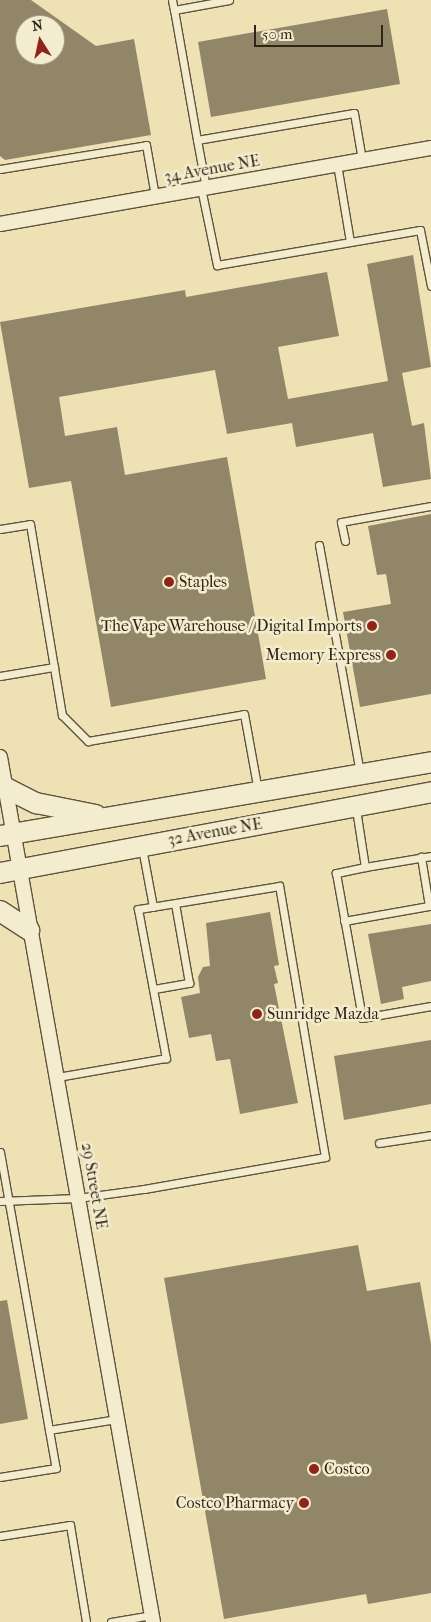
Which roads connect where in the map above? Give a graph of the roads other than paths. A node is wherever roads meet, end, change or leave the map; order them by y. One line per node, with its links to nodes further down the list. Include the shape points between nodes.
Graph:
1 (172, 0): 3 (lane)
2 (230, 0): 3 (lane)
3 (174, 10): 4 (lane)
4 (197, 140): 6 (lane, via 354,112); 9 (lane)
5 (431, 148): 6 (street, 34 Avenue NE)
6 (362, 160): 7 (street, 34 Avenue NE)
7 (337, 164): 9 (street, 34 Avenue NE); 12 (lane)
8 (0, 169): 10 (lane, via 146,145)
9 (203, 188): 10 (street, 34 Avenue NE); 12 (lane, via 217,265)
10 (155, 196): 11 (street, 34 Avenue NE)
11 (0, 224)
12 (350, 242): 13 (lane, via 420,230)
13 (431, 286)
14 (431, 506): 16 (lane, via 341,522)
15 (0, 529): 18 (lane, via 30,524)
16 (345, 541)
17 (319, 546): 22 (lane)
18 (54, 667): 19 (lane); 25 (lane, via 62,715 88,742 244,714)
19 (0, 676)
20 (0, 756): 23 (street, 29 Street NE)
21 (431, 762): 22 (main road, 32 Avenue NE)
22 (360, 776): 25 (main road, 32 Avenue NE)
23 (6, 788): 27 (main road, via 36,803); 28 (street, 29 Street NE)
24 (431, 792): 26 (main road, 32 Avenue NE)
25 (258, 794): 27 (main road, 32 Avenue NE)
26 (356, 806): 29 (main road, 32 Avenue NE); 32 (lane)
27 (108, 818): 28 (main road, 32 Avenue NE)
28 (7, 835): 33 (street, 29 Street NE)
29 (141, 846): 33 (main road, 32 Avenue NE); 36 (lane)
30 (431, 856): 31 (lane)
31 (421, 857): 32 (lane); 38 (lane, via 429,906)
32 (365, 867): 38 (lane, via 336,873)
33 (21, 869): 34 (main road, 32 Avenue NE); 39 (street, 29 Street NE)
34 (0, 873)
35 (175, 904): 36 (lane); 40 (lane, via 189,983); 46 (lane, via 279,886 325,1157)
36 (153, 907): 40 (lane, via 138,910)
37 (0, 911): 39 (main road)
38 (344, 921): 41 (lane, via 362,1018)
39 (29, 930): 42 (street, 29 Street NE)
40 (154, 989): 42 (lane, via 166,1058)
41 (431, 1006)
42 (57, 1077): 46 (street, 29 Street NE)
43 (431, 1134): 44 (lane)
44 (379, 1143)
45 (0, 1152): 47 (lane)
46 (78, 1198): 47 (lane); 49 (street, 29 Street NE)
47 (8, 1200): 48 (lane); 50 (lane)
48 (0, 1201)
49 (117, 1419): 50 (lane); 53 (street, 29 Street NE)
50 (49, 1430): 51 (lane, via 56,1468)
51 (0, 1477)
52 (0, 1536): 54 (lane, via 70,1525)
53 (152, 1619): 55 (lane)
54 (86, 1622)
55 (111, 1622)

